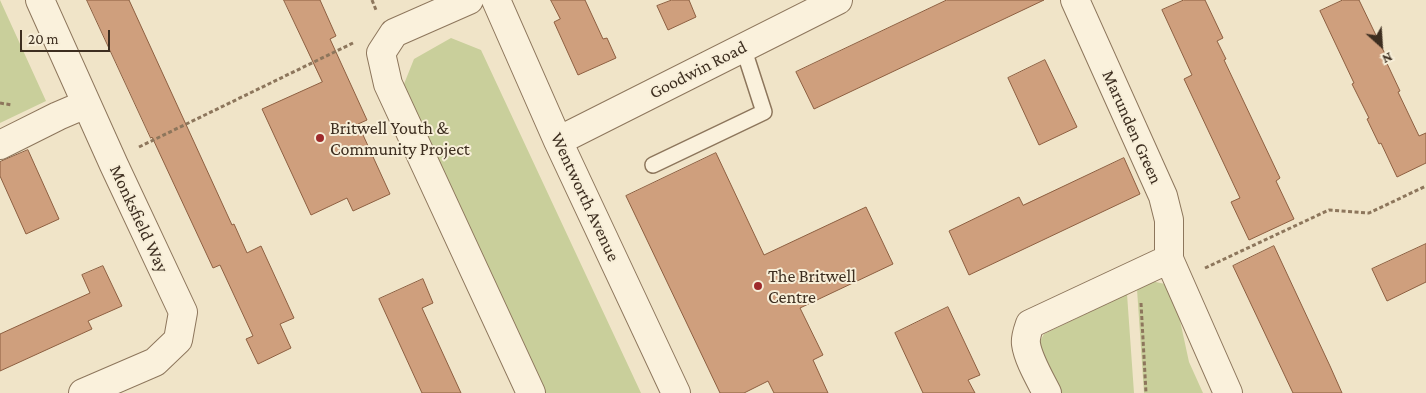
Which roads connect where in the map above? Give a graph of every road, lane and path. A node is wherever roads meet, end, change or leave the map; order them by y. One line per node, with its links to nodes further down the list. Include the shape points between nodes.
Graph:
1 (40, 0): 8 (street, Monksfield Way)
2 (469, 0): 7 (street, via 394,33)
3 (496, 0): 9 (street, Wentworth Avenue)
4 (838, 0): 6 (street, Goodwin Road)
5 (1075, 0): 14 (street, Marunden Green, via 1163,196)
6 (743, 47): 9 (street, Goodwin Road); 12 (lane, via 764,112)
7 (381, 52): 11 (path, via 353,42 131,151); 17 (street, via 388,84)
8 (86, 104): 10 (street); 11 (street, Monksfield Way)
9 (558, 141): 18 (street, Wentworth Avenue)
10 (0, 145)
11 (114, 165): 16 (street, Monksfield Way, via 183,312 178,340 155,362)
12 (653, 165)
13 (1426, 186): 14 (path, via 1369,212 1329,210)
14 (1174, 270): 15 (street); 21 (street, Marunden Green)
15 (1140, 273): 19 (street, via 1030,324 1026,344); 20 (path)
16 (83, 393)
17 (531, 393)
18 (676, 393)
19 (1047, 393)
20 (1146, 393)
21 (1228, 393)

